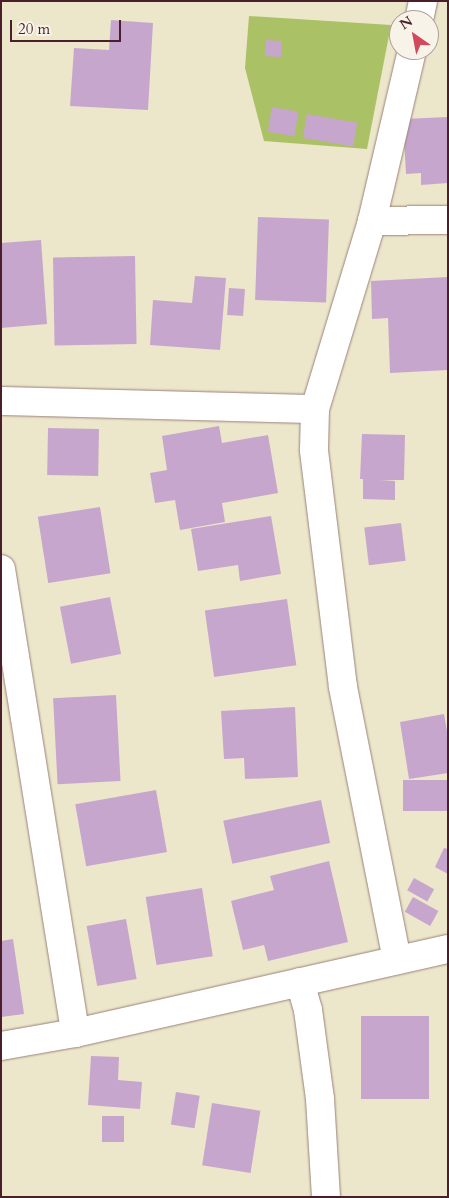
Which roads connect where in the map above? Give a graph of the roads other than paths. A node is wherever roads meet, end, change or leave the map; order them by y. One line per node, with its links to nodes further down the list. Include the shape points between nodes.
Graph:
1 (410, 60): 3 (street)
2 (448, 220): 3 (street)
3 (372, 221): 5 (street)
4 (1, 401): 5 (street)
5 (316, 409): 8 (street, via 314,450 343,687)
6 (1, 569): 10 (street)
7 (448, 949): 8 (street)
8 (398, 960): 9 (street)
9 (300, 982): 10 (street); 12 (street, via 308,1010 320,1099)
10 (75, 1033): 11 (street)
11 (1, 1046)
12 (326, 1197)

